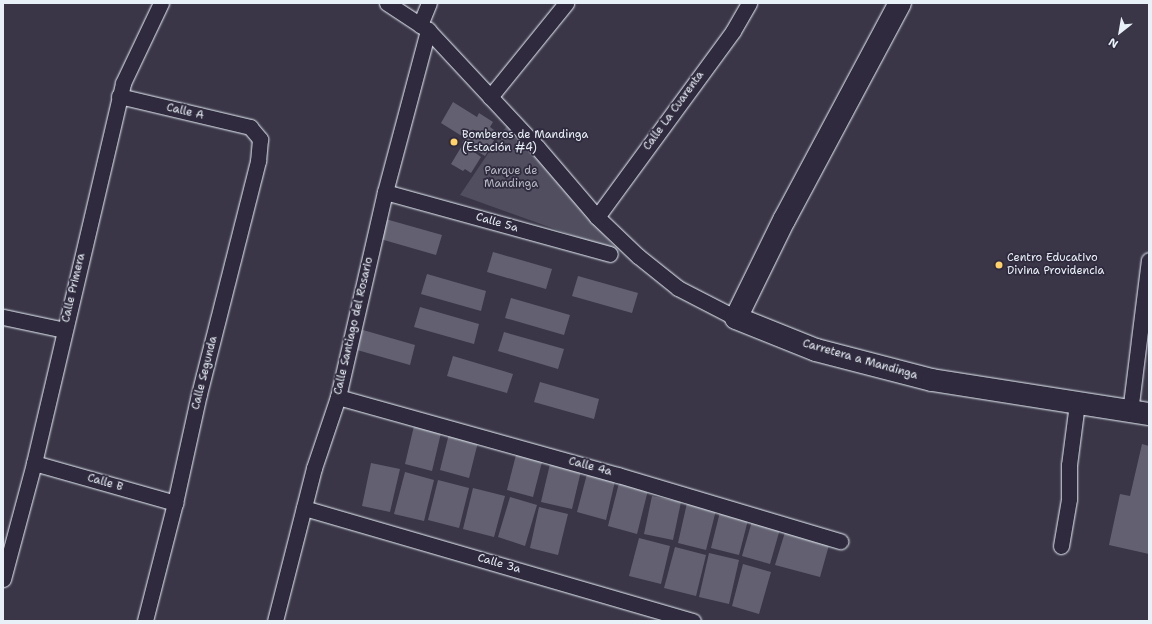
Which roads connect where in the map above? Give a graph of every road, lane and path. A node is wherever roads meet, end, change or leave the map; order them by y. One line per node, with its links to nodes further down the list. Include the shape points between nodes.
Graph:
1 (161, 3): 8 (street, Calle Primera, via 128,69)
2 (387, 3): 7 (street)
3 (429, 3): 7 (street, Calle Santiago del Rosario)
4 (566, 3): 9 (street)
5 (749, 3): 12 (street, Calle La Cuarenta, via 732,31)
6 (900, 3): 16 (street, via 784,220)
7 (424, 28): 9 (street); 11 (street, Calle Santiago del Rosario)
8 (119, 96): 10 (street, Calle A); 17 (street, Calle Primera)
9 (490, 97): 12 (street)
10 (250, 127): 22 (street, Calle Segunda, via 260,139 258,161 199,394)
11 (385, 192): 13 (street, Calle 5a); 18 (street, Calle Santiago del Rosario)
12 (598, 217): 16 (street, via 638,256 678,288)
13 (610, 254)
14 (1149, 260): 20 (street)
15 (3, 317): 17 (street)
16 (736, 318): 19 (street, Carretera a Mandinga, via 816,350 932,380)
17 (64, 330): 21 (street, Calle Primera)
18 (338, 397): 23 (street, Calle Santiago del Rosario, via 314,468); 24 (street, Calle 4a, via 618,475)
19 (1077, 403): 20 (street, Carretera a Mandinga); 25 (street, via 1069,465 1069,499)
20 (1139, 413)
21 (34, 463): 22 (street, Calle B); 26 (street, Calle Primera)
22 (175, 503): 27 (street, Calle Segunda)
23 (304, 508): 28 (street, Calle Santiago del Rosario); 29 (street, Calle 3a)
24 (840, 541)
25 (1061, 546)
26 (3, 579)
27 (145, 621)
28 (276, 621)
29 (693, 621)

